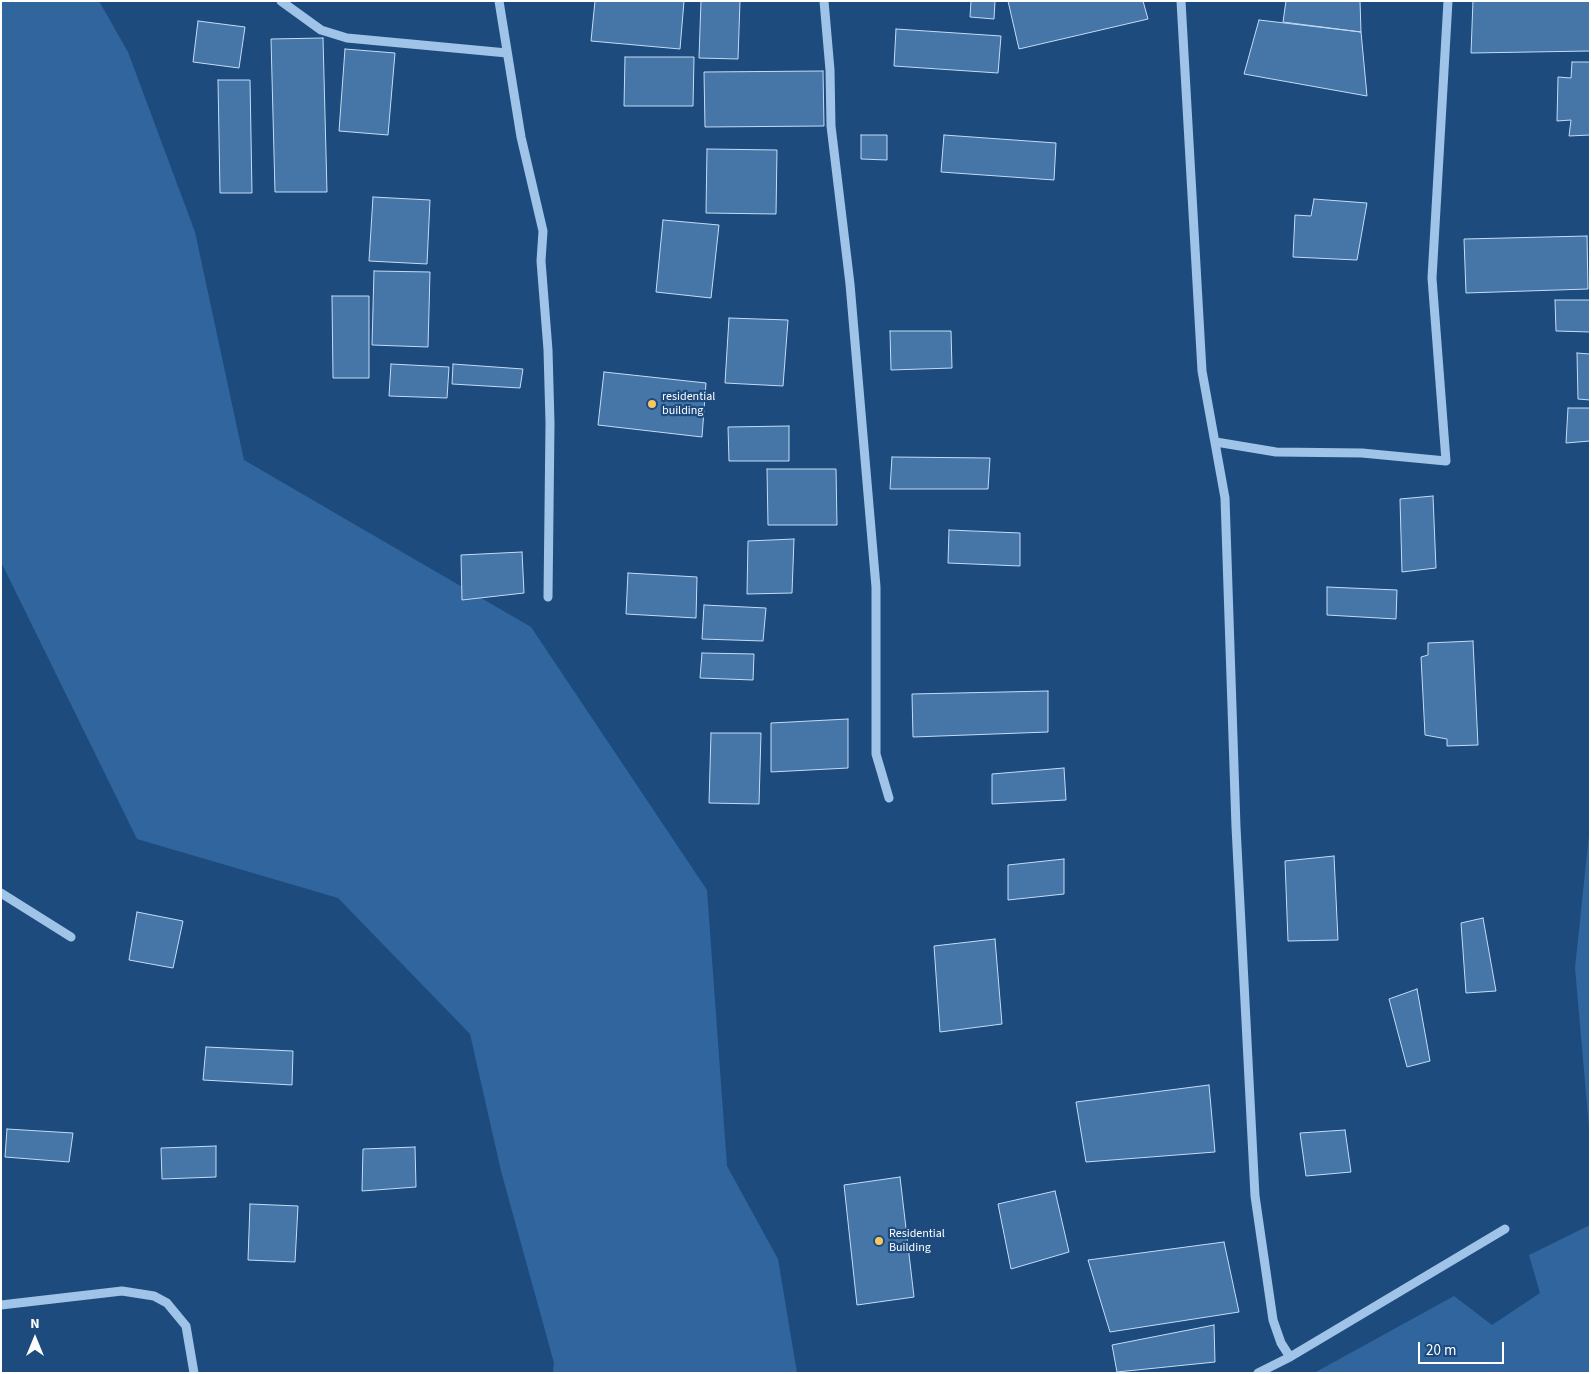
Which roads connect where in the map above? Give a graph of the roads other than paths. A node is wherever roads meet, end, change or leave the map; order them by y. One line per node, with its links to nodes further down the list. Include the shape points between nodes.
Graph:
1 (281, 1): 6 (street, via 321,30 347,38)
2 (499, 1): 6 (street)
3 (824, 1): 9 (street, via 831,126 850,284 876,587 876,754)
4 (1180, 1): 7 (street, via 1202,371)
5 (1448, 1): 7 (street, via 1432,278 1446,462 1362,453 1276,452)
6 (507, 52): 8 (street, via 521,138 543,231 541,261 550,414)
7 (1216, 442): 14 (street, via 1225,498 1236,827 1255,1196 1273,1320)
8 (548, 597)
9 (888, 798)
10 (1, 892): 11 (street)
11 (72, 937)
12 (1505, 1229): 14 (street)
13 (1, 1305): 15 (street, via 122,1291 154,1296 167,1303 186,1326)
14 (1290, 1357): 16 (street)
15 (194, 1373)
16 (1258, 1373)

